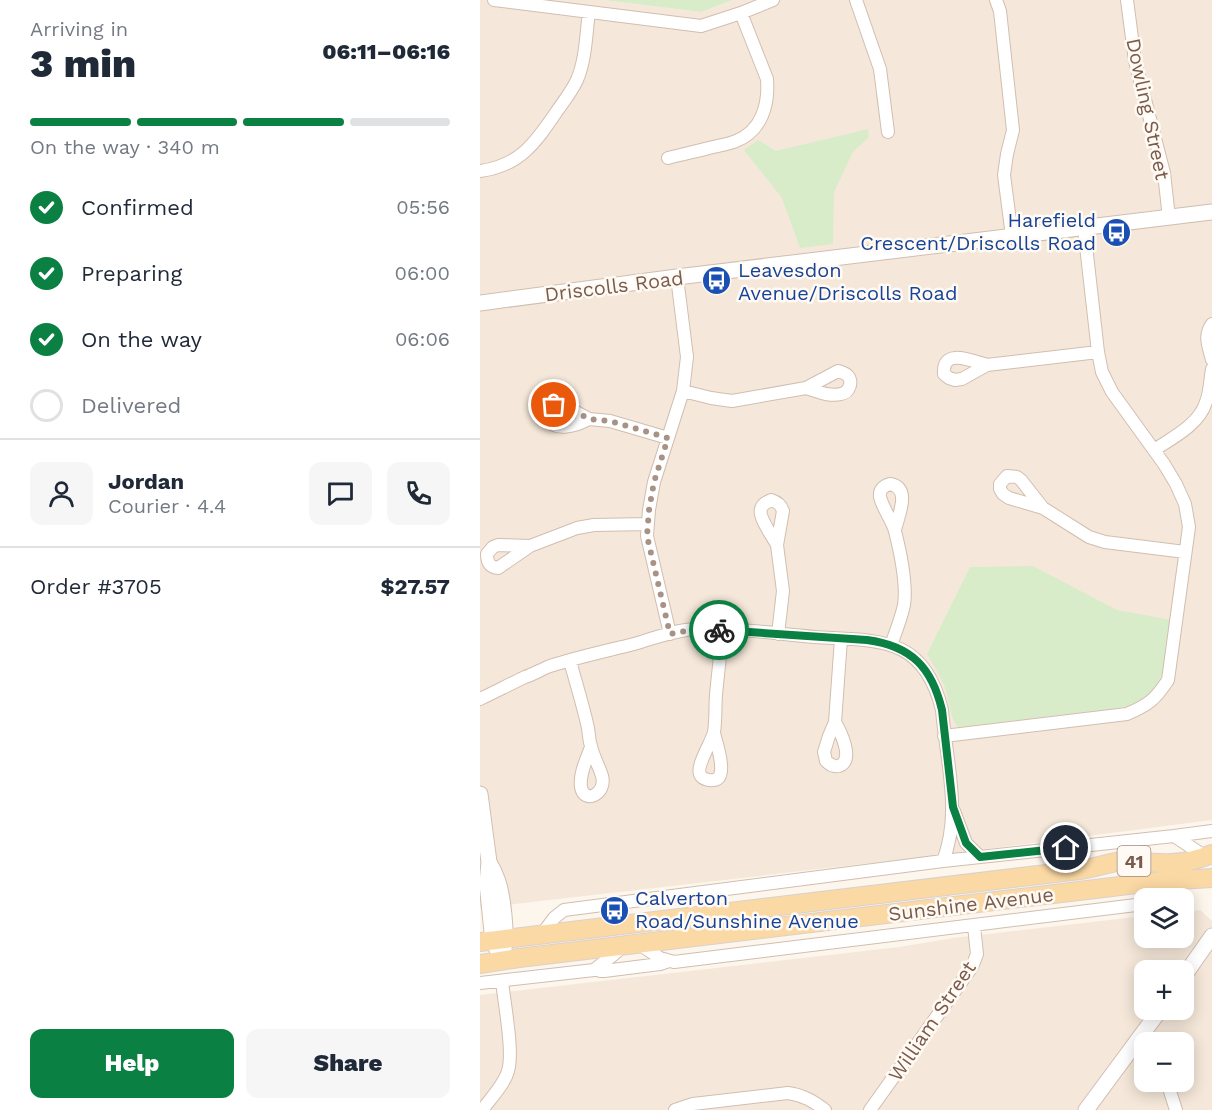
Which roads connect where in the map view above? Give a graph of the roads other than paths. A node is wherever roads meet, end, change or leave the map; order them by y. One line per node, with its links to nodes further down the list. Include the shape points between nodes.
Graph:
1 (494, 0): 6 (street)
2 (773, 0): 7 (street)
3 (856, 0): 8 (street, via 880,69)
4 (996, 0): 14 (street, via 1013,130 1004,175)
5 (1127, 0): 12 (street, Dowling Street, via 1135,62 1164,173)
6 (589, 12): 7 (street, via 701,26); 10 (street, via 577,80 540,136 524,154 508,164)
7 (741, 13): 9 (street, via 767,79 767,104 762,117 736,141)
8 (888, 132)
9 (668, 158)
10 (480, 171)
11 (1212, 212): 12 (street, Driscolls Road)
12 (1169, 218): 13 (street, Driscolls Road)
13 (1084, 228): 14 (street, Driscolls Road); 18 (street)
14 (1012, 236): 15 (street, Driscolls Road)
15 (676, 277): 16 (street, Driscolls Road); 23 (street, via 687,357)
16 (480, 303)
17 (1212, 324): 19 (street, via 1206,337)
18 (1098, 352): 20 (street); 26 (street, via 1112,392)
19 (1212, 360)
20 (987, 365)
21 (1212, 369): 26 (street, via 1206,404 1198,417)
22 (806, 388): 23 (street, via 732,401)
23 (683, 391): 25 (street)
24 (589, 419): 25 (street)
25 (668, 438): 28 (street, via 654,482)
26 (1154, 450): 32 (street, via 1185,504 1189,527)
27 (1043, 507): 32 (street, via 1089,537)
28 (648, 524): 31 (street, via 577,528); 34 (street, via 647,536)
29 (894, 530): 37 (street, via 904,579 904,602)
30 (777, 544): 35 (street, via 783,591)
31 (530, 546)
32 (1185, 552): 42 (street, via 1168,680 1158,696 1144,707 1127,714)
33 (722, 630): 34 (street, via 695,629); 35 (street); 41 (street)
34 (670, 634): 38 (street)
35 (778, 634): 36 (street)
36 (842, 639): 37 (street); 40 (street)
37 (891, 645): 42 (street, via 913,657 932,680 942,710)
38 (570, 661): 39 (street); 43 (street)
39 (480, 699)
40 (835, 722)
41 (714, 733)
42 (944, 736): 46 (street)
43 (591, 747)
44 (480, 794): 45 (street)
45 (480, 798): 52 (street)
46 (953, 807): 50 (street, via 966,843); 51 (street, via 950,842)
47 (1212, 831): 48 (street)
48 (1174, 837): 49 (street); 50 (street)
49 (1209, 856): 59 (main road, Sunshine Avenue / 41, via 1163,864 1121,861 1080,870)
50 (980, 857): 51 (street)
51 (943, 861): 59 (street, via 564,910)
52 (489, 862): 57 (street); 61 (street, via 498,880)
53 (1212, 878): 54 (main road, Sunshine Avenue / 41)
54 (1161, 881): 55 (street); 62 (main road, Sunshine Avenue / 41)
55 (1155, 888)
56 (1134, 905): 58 (street)
57 (485, 918): 61 (street)
58 (974, 926): 64 (street); 75 (street, William Street, via 977,954 972,967)
59 (542, 934): 61 (main road, Sunshine Avenue / 41)
60 (1212, 936): 65 (street)
61 (493, 940): 63 (street)
62 (631, 945): 63 (main road, Sunshine Avenue / 41); 64 (street); 67 (street)
63 (502, 961): 66 (main road, Sunshine Avenue / 41)
64 (669, 961): 67 (street, via 604,971)
65 (1194, 962)
66 (480, 964)
67 (597, 968): 68 (street)
68 (502, 981): 69 (street); 72 (street, via 508,1070)
69 (480, 983)
70 (1134, 1051): 76 (street)
71 (1170, 1092): 77 (street)
72 (482, 1110)
73 (675, 1110): 74 (street, via 693,1104 788,1093 810,1099)
74 (825, 1110)
75 (870, 1110)
76 (1086, 1110)
77 (1176, 1110)

